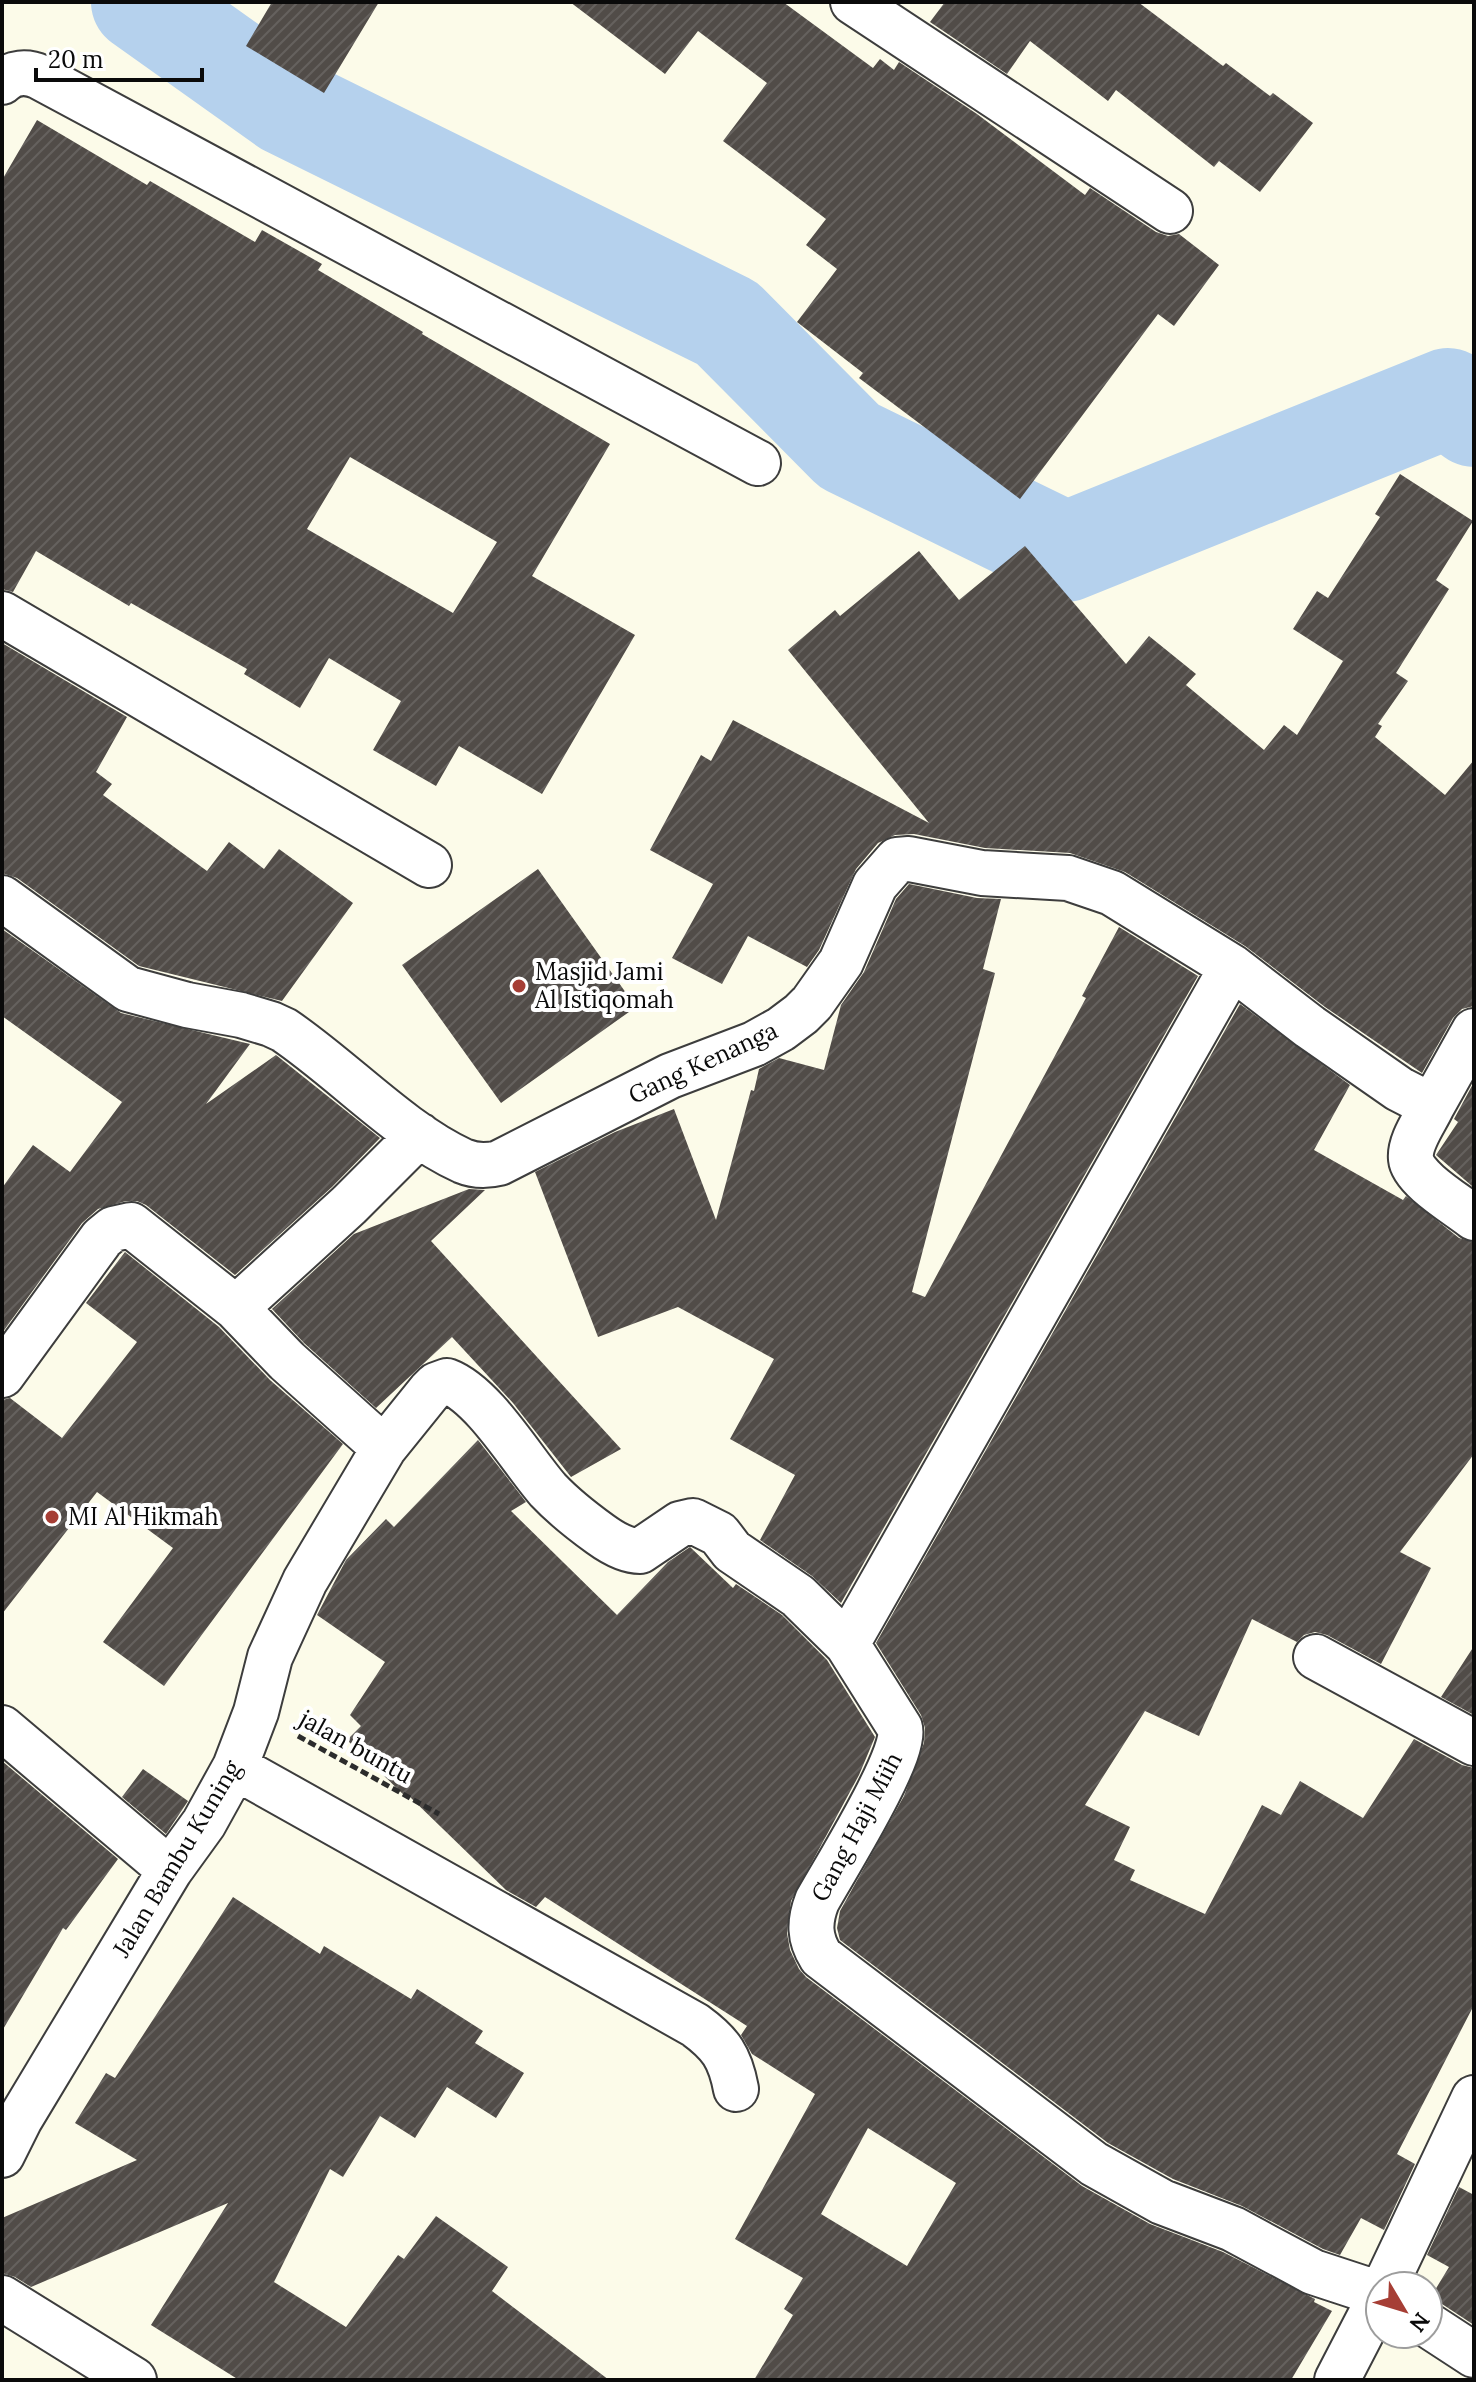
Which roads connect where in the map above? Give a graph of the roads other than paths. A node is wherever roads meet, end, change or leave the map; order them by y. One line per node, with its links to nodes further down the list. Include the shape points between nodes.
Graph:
1 (853, 2): 3 (street)
2 (2, 82): 4 (street, via 14,74 40,77)
3 (1170, 211)
4 (758, 463)
5 (2, 614): 6 (street)
6 (429, 865)
7 (2, 898): 11 (street, Gang Kenanga, via 128,989 284,1030)
8 (1232, 967): 10 (street, Gang Kenanga, via 1399,1089); 11 (street, Gang Kenanga, via 1087,883 897,860 875,885 841,962 812,1003 781,1029 670,1076 499,1163 463,1161); 17 (street)
9 (1474, 1031): 10 (street)
10 (1432, 1106): 12 (street, via 1410,1158 1416,1174)
11 (419, 1135): 13 (street)
12 (1474, 1218)
13 (236, 1308): 14 (street, via 131,1225 113,1229); 16 (street)
14 (2, 1375)
15 (430, 1391): 16 (street, Jalan Bambu Kuning); 17 (street, Gang Haji Miih, via 447,1381 468,1390 557,1499 609,1540 640,1551 680,1524 700,1523 798,1596)
16 (384, 1448): 21 (street, Jalan Bambu Kuning, via 287,1616)
17 (847, 1644): 27 (street, Gang Haji Miih, via 902,1738 817,1901 810,1928 821,1957 1094,2164 1162,2202 1233,2229 1313,2272)
18 (1316, 1657): 20 (street)
19 (2, 1728): 22 (street)
20 (1474, 1743)
21 (235, 1767): 22 (street, Jalan Bambu Kuning); 23 (street, via 695,2025 716,2040 732,2067)
22 (170, 1870): 25 (street, Jalan Bambu Kuning)
23 (736, 2089)
24 (1474, 2098): 26 (street)
25 (2, 2155)
26 (1393, 2270)
27 (1364, 2290)
28 (2, 2298): 32 (street)
29 (1364, 2327): 33 (street)
30 (1444, 2335): 31 (street)
31 (1474, 2355)
32 (134, 2380)
33 (1337, 2380)

